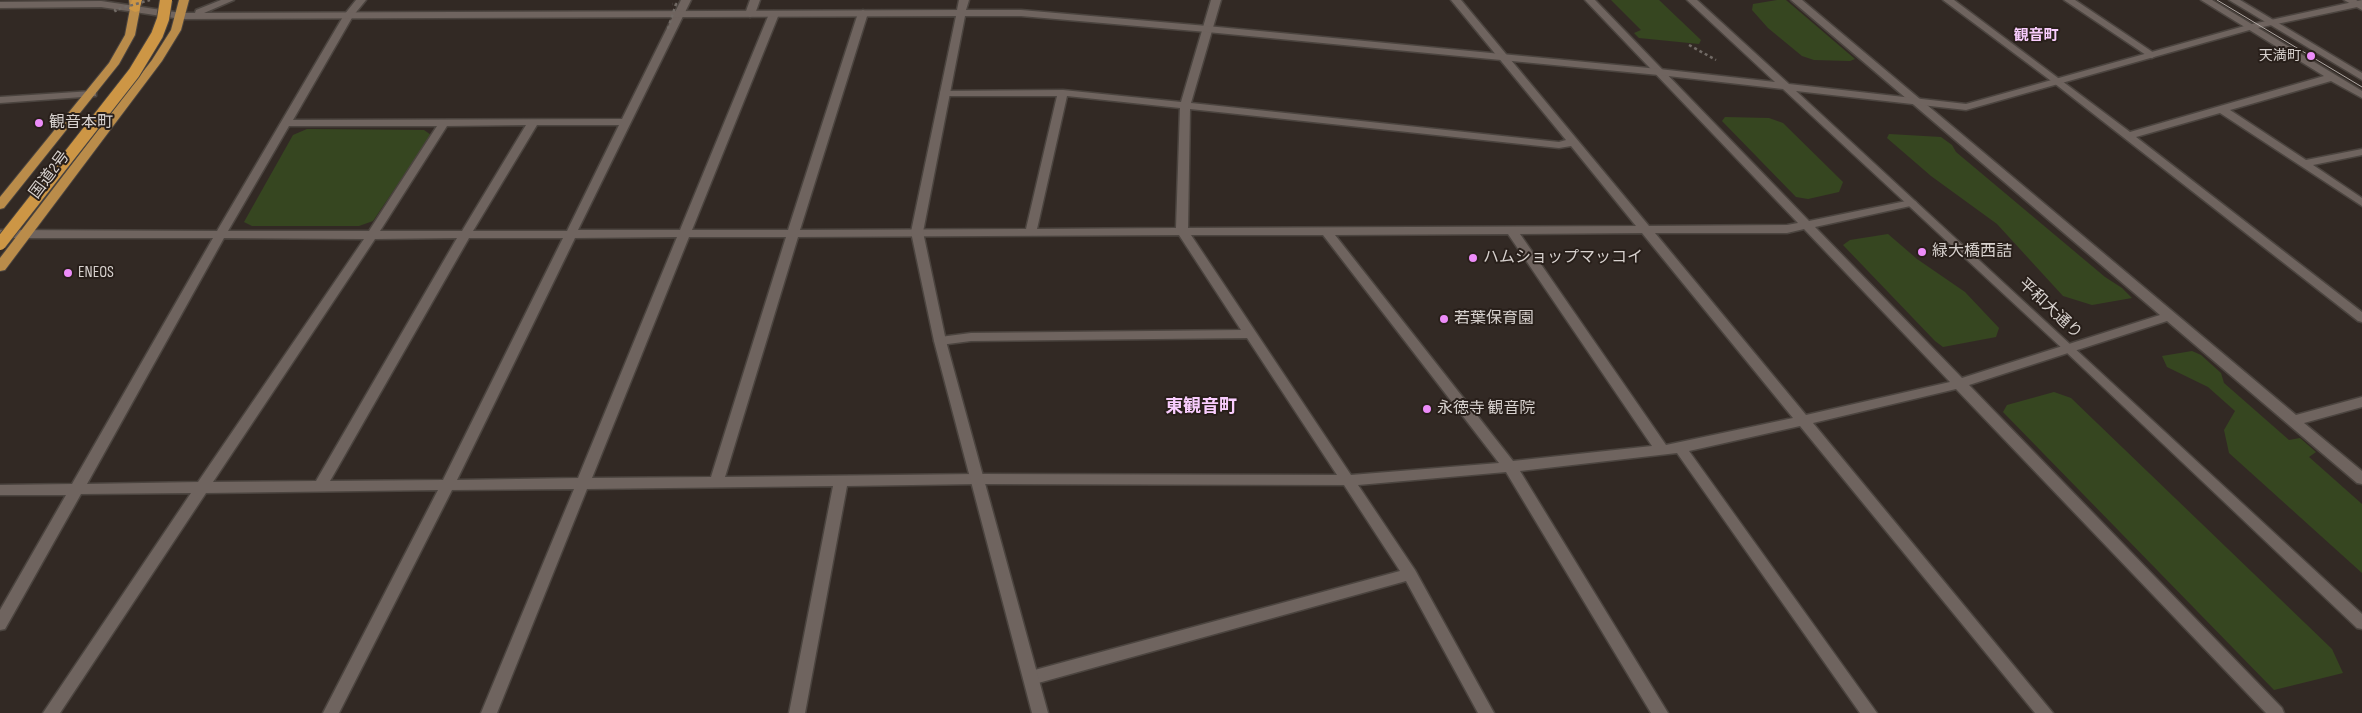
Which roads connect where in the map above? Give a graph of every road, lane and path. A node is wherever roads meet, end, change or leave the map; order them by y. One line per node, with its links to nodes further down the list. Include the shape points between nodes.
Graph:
1 (150, 0): 22 (path, bridge)
2 (166, 0): 76 (highway, bridge, via 157,35 134,73)
3 (184, 0): 28 (highway, 国道2号)
4 (229, 0): 28 (street)
5 (361, 0): 24 (street)
6 (686, 0): 21 (street)
7 (755, 0): 25 (street)
8 (964, 0): 23 (street)
9 (1216, 0): 31 (street)
10 (1456, 0): 35 (street)
11 (1590, 0): 37 (street)
12 (1692, 0): 41 (street, 平和大通り)
13 (1796, 0): 47 (street)
14 (1948, 0): 40 (street)
15 (2068, 0): 34 (street)
16 (2206, 0): 30 (street)
17 (2234, 0): 29 (street)
18 (135, 3): 20 (street); 28 (street); 44 (highway, 国道2号, via 134,22 124,48)
19 (2357, 4): 29 (street)
20 (0, 5)
21 (676, 9): 24 (street); 25 (street); 32 (path, bridge, via 676,4); 50 (street)
22 (116, 12)
23 (961, 13): 27 (street); 31 (street, via 1021,13); 42 (street)
24 (349, 14): 28 (street); 51 (street)
25 (750, 14): 26 (street)
26 (774, 14): 27 (street); 69 (street)
27 (863, 14): 70 (street)
28 (181, 16): 72 (highway, 国道2号, via 157,61)
29 (2272, 23): 30 (street); 39 (street)
30 (2251, 27): 34 (street); 38 (street)
31 (1207, 28): 35 (street); 48 (street)
32 (668, 29)
33 (1689, 45): 36 (path)
34 (2152, 55): 40 (street)
35 (1503, 56): 37 (street); 55 (street)
36 (1716, 60)
37 (1659, 72): 41 (street); 61 (street)
38 (2333, 77): 45 (street); 49 (street)
39 (2362, 77)
40 (2057, 81): 47 (street, via 1966,107); 54 (street)
41 (1781, 84): 47 (street); 59 (street, 平和大通り)
42 (944, 93): 43 (street); 66 (street)
43 (1063, 93): 48 (street); 67 (street)
44 (92, 94): 46 (street); 60 (highway, 国道2号)
45 (2362, 95)
46 (0, 100)
47 (1918, 103): 78 (street)
48 (1185, 105): 55 (street, via 1559,144); 63 (street)
49 (2223, 110): 54 (street); 57 (street)
50 (627, 122): 53 (street); 68 (street)
51 (286, 123): 52 (street); 73 (street)
52 (444, 123): 53 (street); 74 (street)
53 (532, 123): 75 (street)
54 (2128, 136): 79 (street)
55 (1574, 142): 62 (street)
56 (2362, 152): 57 (street)
57 (2304, 164): 58 (street)
58 (2362, 203)
59 (1911, 204): 61 (street); 82 (street, 平和大通り)
60 (0, 205)
61 (1808, 225): 62 (street, via 1787,229); 83 (street)
62 (1647, 230): 65 (street); 85 (street)
63 (1182, 231): 64 (street); 67 (street); 80 (street)
64 (1326, 231): 65 (street); 89 (street)
65 (1512, 231): 88 (street)
66 (917, 232): 67 (street); 70 (street); 81 (street)
67 (1031, 232)
68 (572, 233): 69 (street); 75 (street); 96 (street)
69 (685, 233): 70 (street); 95 (street)
70 (793, 233): 94 (street)
71 (0, 234): 72 (street)
72 (25, 234): 73 (street); 77 (highway, 国道2号)
73 (221, 234): 74 (street); 100 (street)
74 (372, 235): 75 (street); 98 (street)
75 (465, 235): 97 (street)
76 (0, 244)
77 (0, 267)
78 (2168, 316): 82 (street); 86 (street)
79 (2362, 318)
80 (1251, 334): 81 (street, via 971,337); 92 (street)
81 (940, 341): 90 (street)
82 (2068, 347): 83 (street); 103 (street, 平和大通り)
83 (1960, 383): 85 (street); 114 (street)
84 (2362, 402): 86 (street)
85 (1803, 420): 87 (street); 113 (street)
86 (2293, 421): 91 (street)
87 (1680, 448): 88 (street); 112 (street)
88 (1663, 450): 89 (street)
89 (1510, 467): 92 (street); 111 (street)
90 (977, 479): 92 (street); 93 (street); 104 (street)
91 (2362, 479)
92 (1349, 480): 101 (street)
93 (841, 482): 94 (street); 108 (street)
94 (716, 483): 95 (street)
95 (581, 485): 96 (street); 107 (street)
96 (447, 486): 97 (street); 106 (street)
97 (320, 487): 98 (street)
98 (203, 488): 100 (street); 105 (street)
99 (0, 490): 100 (street)
100 (76, 490): 102 (street)
101 (1410, 574): 104 (street); 110 (street)
102 (0, 624)
103 (2362, 624)
104 (1031, 678): 109 (street)
105 (51, 713)
106 (331, 713)
107 (489, 713)
108 (796, 713)
109 (1040, 713)
110 (1486, 713)
111 (1660, 713)
112 (1869, 713)
113 (2045, 713)
114 (2276, 713)

